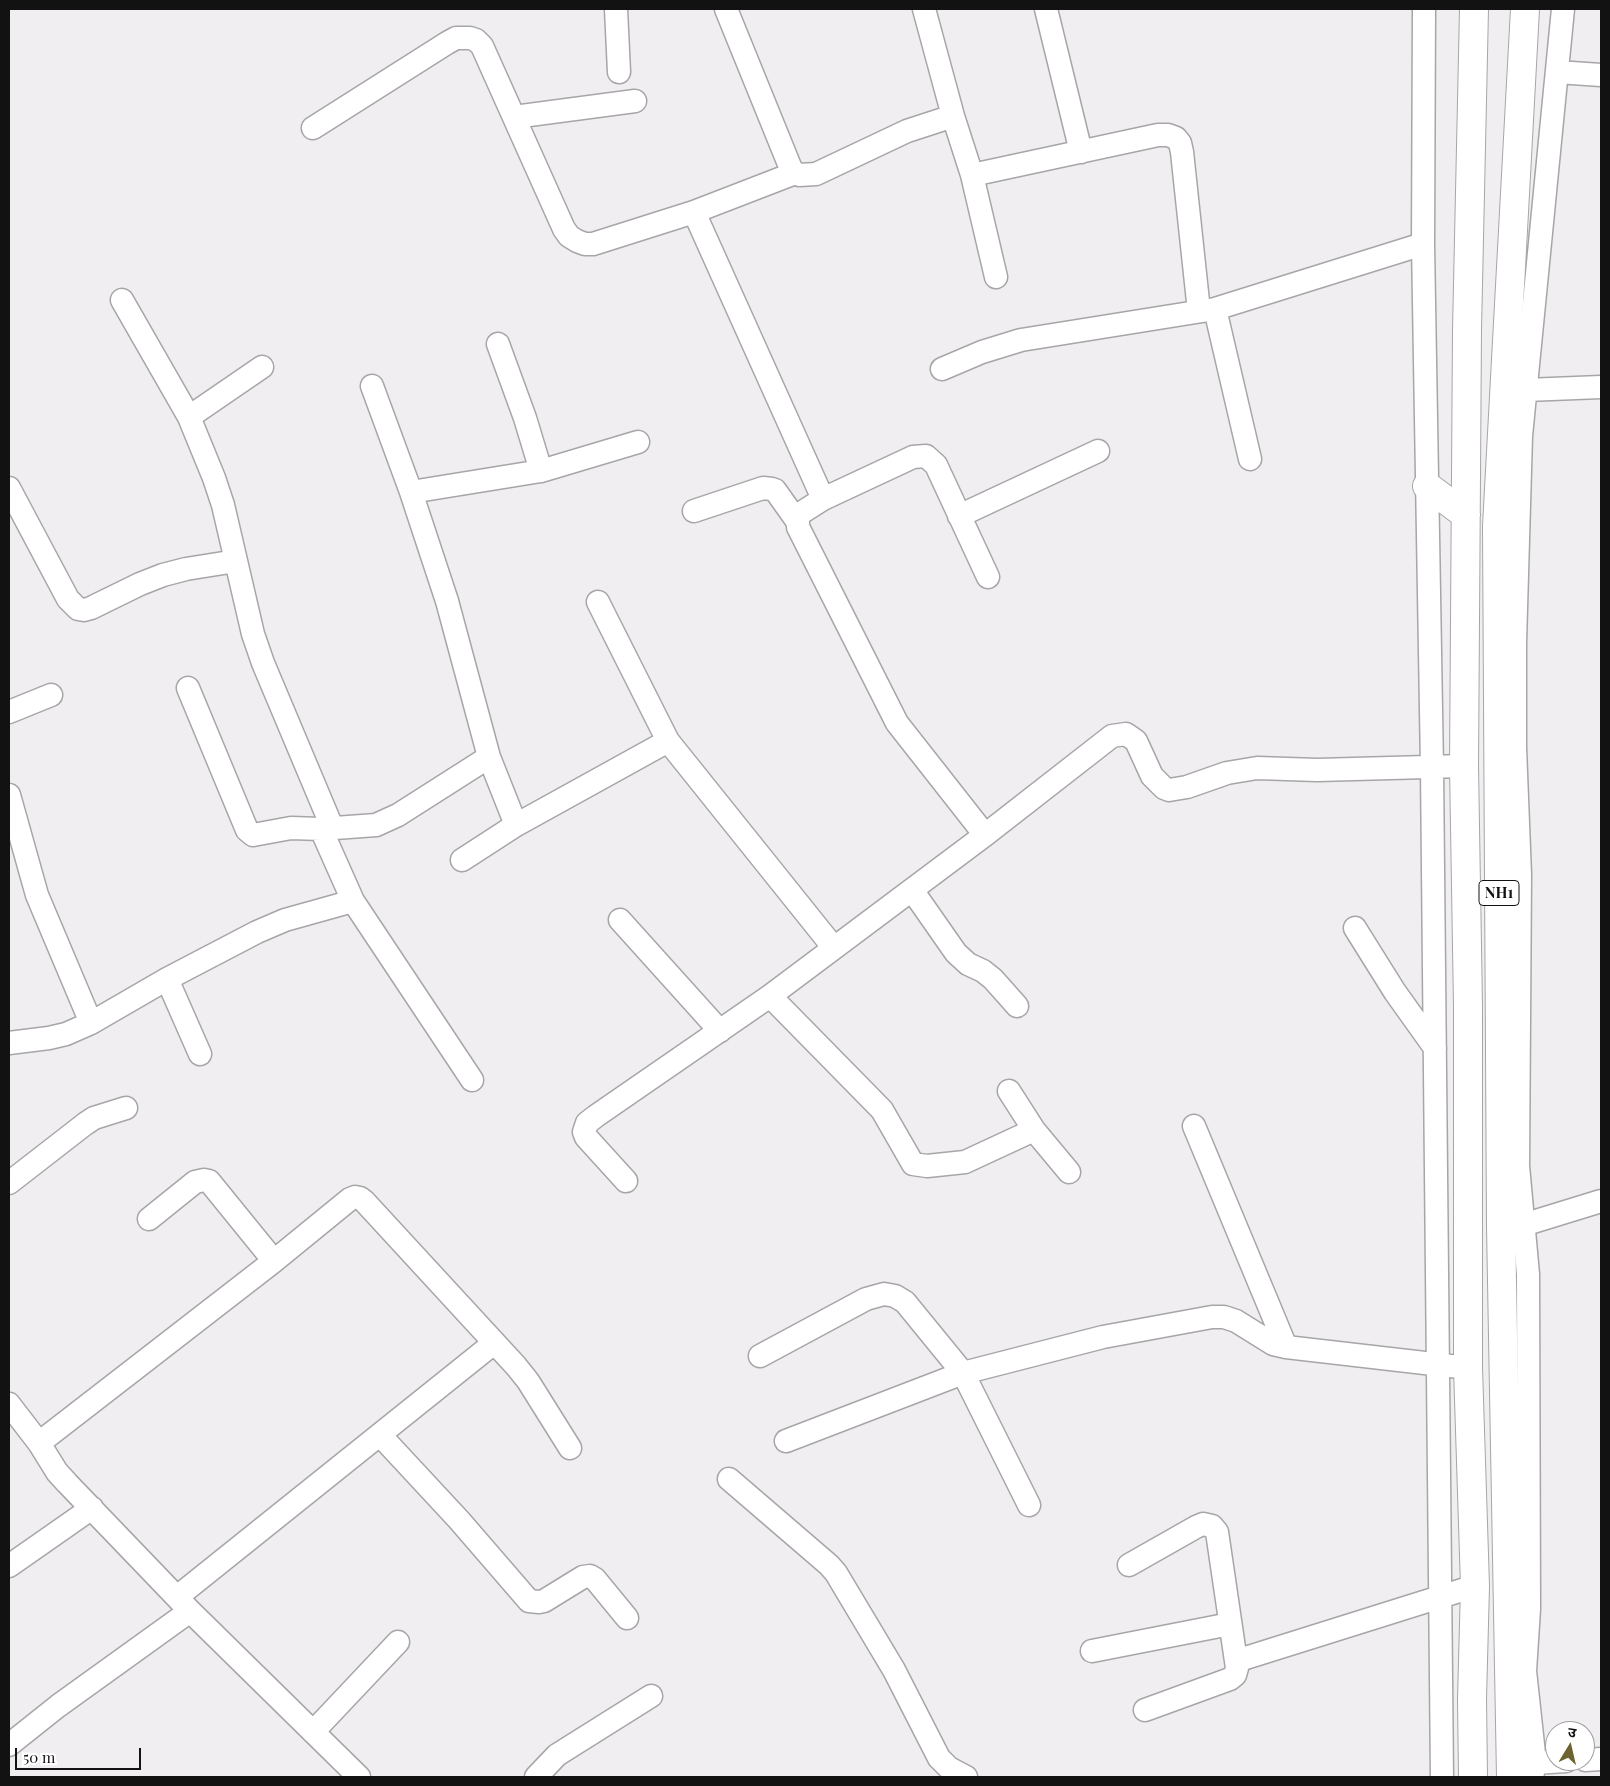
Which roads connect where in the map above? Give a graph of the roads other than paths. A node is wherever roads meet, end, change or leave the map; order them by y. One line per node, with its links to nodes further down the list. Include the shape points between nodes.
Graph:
1 (616, 9): 9 (street)
2 (726, 9): 17 (street)
3 (924, 9): 13 (street)
4 (1046, 9): 16 (street)
5 (1424, 9): 20 (street)
6 (1474, 9): 41 (highway, NH1)
7 (1525, 9): 31 (highway, NH1)
8 (1563, 9): 10 (street)
9 (619, 72)
10 (1557, 72): 11 (street); 29 (street)
11 (1601, 75)
12 (635, 101): 14 (street)
13 (952, 116): 17 (street, via 907,131 816,174); 18 (street)
14 (514, 117): 15 (street, via 482,46 466,37 456,38); 19 (street, via 564,229 577,241 593,244)
15 (313, 128)
16 (1081, 152): 18 (street); 23 (street, via 1158,135 1168,135 1180,142)
17 (795, 173): 19 (street)
18 (972, 175): 21 (street)
19 (694, 212): 39 (street)
20 (1423, 244): 23 (street); 36 (street)
21 (996, 277)
22 (122, 300): 30 (street)
23 (1207, 310): 26 (street, via 1021,340); 34 (street)
24 (498, 344): 35 (street)
25 (262, 367): 30 (street)
26 (942, 369)
27 (372, 386): 38 (street)
28 (1601, 387): 29 (street)
29 (1526, 390): 31 (street)
30 (189, 418): 44 (street, via 223,505)
31 (1511, 438): 82 (highway, NH1, via 1497,526)
32 (638, 442): 35 (street)
33 (1098, 451): 42 (street)
34 (1250, 459)
35 (541, 471): 38 (street)
36 (1427, 486): 41 (highway); 53 (street)
37 (9, 488): 44 (street, via 68,599 78,609 91,608 140,584 186,568)
38 (411, 492): 51 (street, via 447,601)
39 (823, 499): 42 (street, via 920,456 930,458 936,465); 43 (street, via 801,513)
40 (694, 511): 43 (street, via 762,488 772,489)
41 (1466, 515): 52 (highway, NH1)
42 (959, 516): 45 (street)
43 (797, 522): 57 (street, via 897,724)
44 (236, 561): 56 (street, via 253,634)
45 (988, 577)
46 (598, 602): 50 (street)
47 (188, 688): 56 (street, via 250,834 291,828)
48 (51, 695): 49 (street)
49 (9, 712)
50 (668, 741): 55 (street); 63 (street)
51 (489, 758): 55 (street); 56 (street, via 388,821 366,826)
52 (1464, 766): 53 (street); 88 (highway, NH1)
53 (1432, 768): 57 (street, via 1257,768 1169,790 1152,776 1136,741 1131,736 1120,734 1112,736); 70 (street)
54 (9, 795): 67 (street, via 37,895)
55 (516, 825): 58 (street)
56 (326, 828): 60 (street)
57 (985, 835): 59 (street)
58 (462, 860)
59 (912, 890): 63 (street); 66 (street, via 956,953 993,979)
60 (353, 901): 64 (street, via 278,922); 72 (street)
61 (620, 920): 68 (street)
62 (1355, 928): 70 (street)
63 (834, 948): 65 (street)
64 (167, 979): 67 (street); 71 (street)
65 (770, 996): 68 (street); 76 (street, via 882,1110 913,1164 927,1166 965,1162)
66 (1017, 1006)
67 (92, 1023): 69 (street, via 49,1038)
68 (720, 1031): 78 (street, via 588,1123 584,1132 586,1137)
69 (9, 1042)
70 (1435, 1048): 87 (street)
71 (200, 1054)
72 (472, 1080)
73 (1009, 1091): 76 (street)
74 (126, 1108): 79 (street, via 84,1124)
75 (1194, 1126): 85 (street)
76 (1034, 1130): 77 (street)
77 (1070, 1172)
78 (626, 1181)
79 (9, 1183)
80 (1601, 1201): 82 (street)
81 (150, 1219): 83 (street, via 196,1182 209,1181)
82 (1512, 1226): 113 (highway, NH1)
83 (274, 1261): 84 (street, via 350,1199 360,1198); 93 (street)
84 (494, 1343): 91 (street); 94 (street, via 528,1381)
85 (1286, 1347): 87 (street); 89 (street, via 1273,1344 1236,1321 1212,1317 1103,1337)
86 (760, 1356): 89 (street, via 866,1299 884,1294 905,1302)
87 (1438, 1363): 88 (street); 101 (street)
88 (1468, 1368): 100 (highway, NH1)
89 (963, 1373): 92 (street); 96 (street)
90 (9, 1404): 93 (street)
91 (380, 1435): 102 (street); 103 (street, via 529,1601 544,1600 590,1576)
92 (786, 1441)
93 (39, 1443): 97 (street, via 57,1472)
94 (570, 1448)
95 (729, 1479): 116 (street, via 836,1573 894,1670 940,1758 949,1768)
96 (1029, 1505)
97 (92, 1508): 99 (street); 102 (street)
98 (1129, 1565): 104 (street, via 1196,1527 1203,1524 1212,1526 1217,1532)
99 (9, 1566)
100 (1475, 1586): 101 (street); 118 (highway, NH1)
101 (1439, 1596): 107 (street); 117 (street)
102 (183, 1604): 110 (street); 111 (street)
103 (627, 1618)
104 (1230, 1624): 106 (street); 107 (street)
105 (398, 1642): 110 (street)
106 (1092, 1651)
107 (1236, 1661): 109 (street, via 1235,1675 1230,1678)
108 (651, 1696): 115 (street, via 557,1755)
109 (1145, 1710)
110 (313, 1732): 114 (street)
111 (9, 1745)
112 (1545, 1765): 113 (street)
113 (1522, 1769)
114 (358, 1777)
115 (536, 1777)
116 (966, 1777)
117 (1442, 1777)
118 (1473, 1777)

